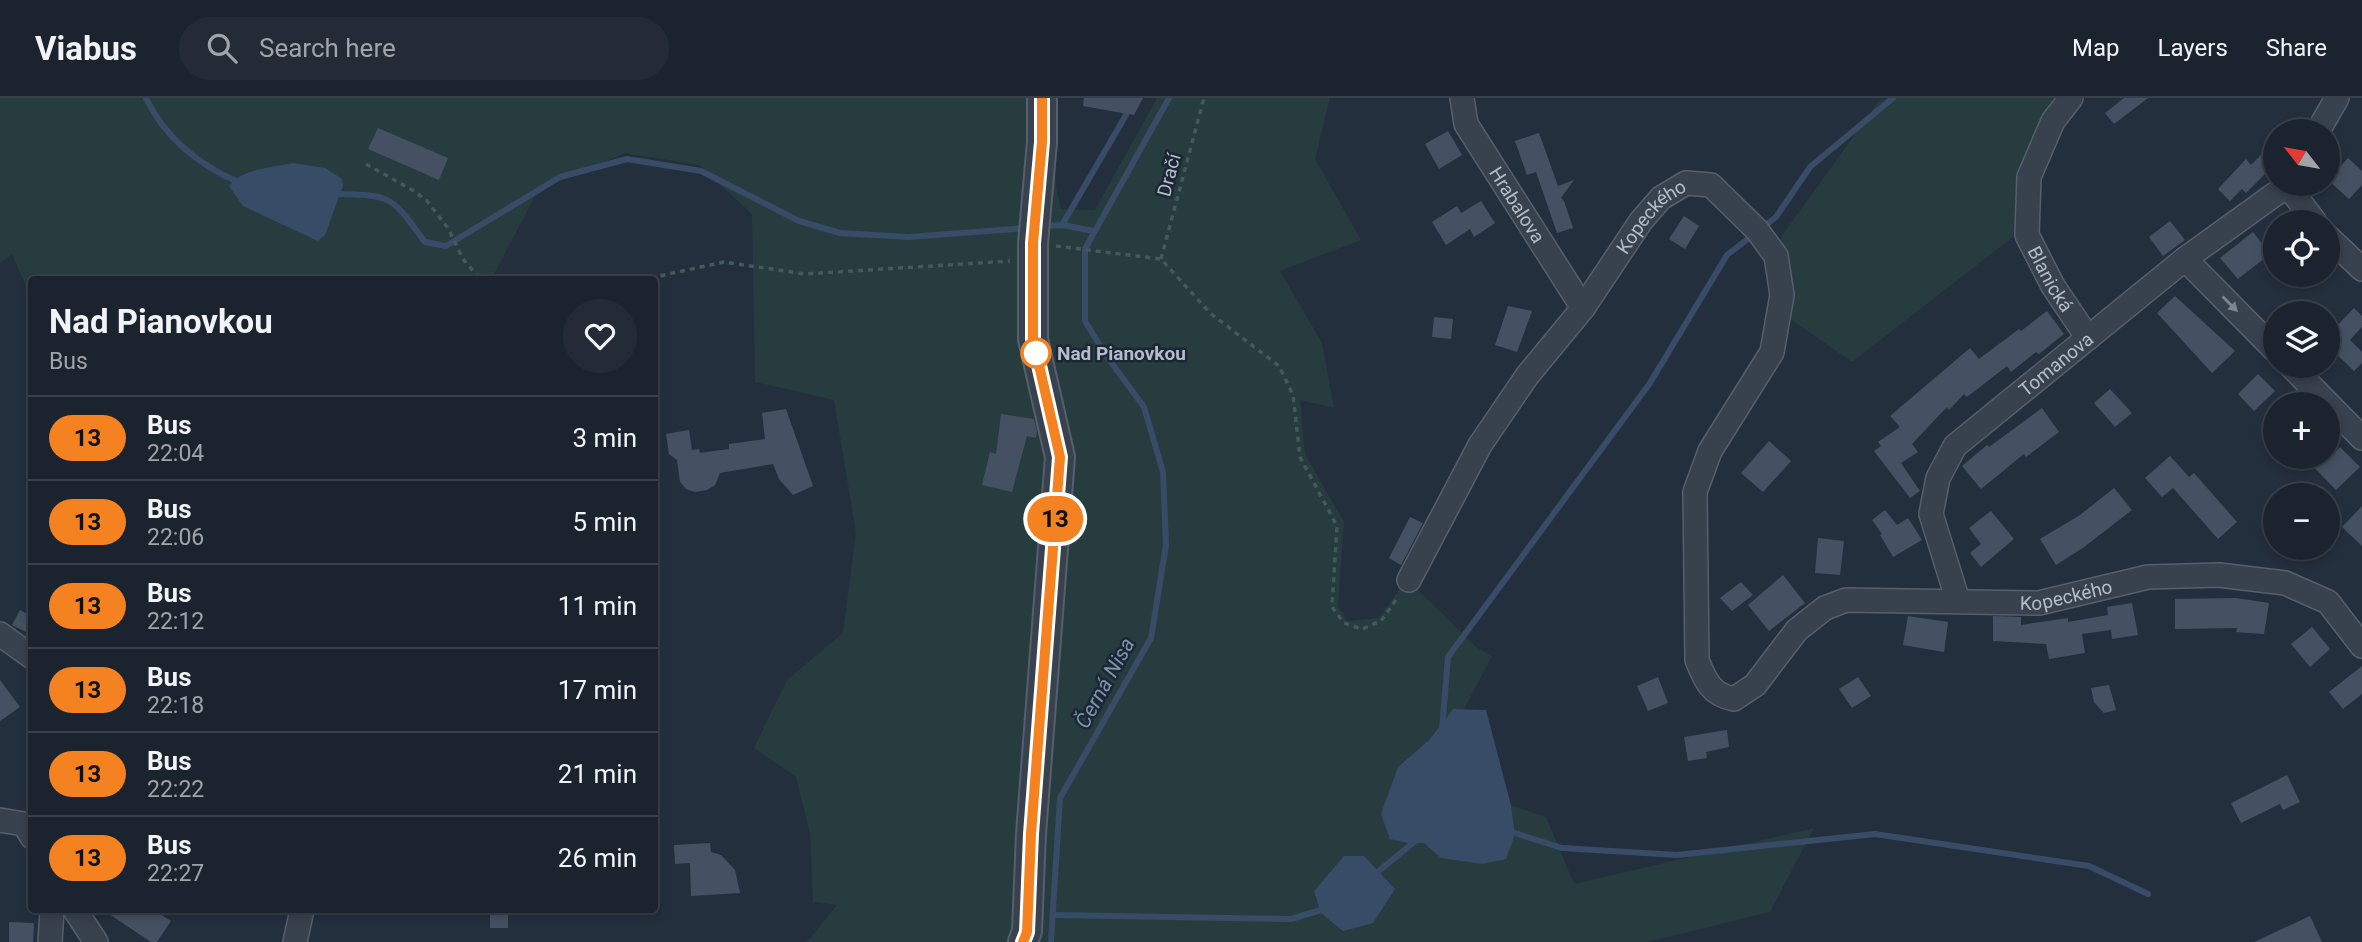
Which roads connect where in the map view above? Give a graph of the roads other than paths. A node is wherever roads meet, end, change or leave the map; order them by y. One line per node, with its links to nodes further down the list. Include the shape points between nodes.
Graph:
1 (1042, 98): 28 (street, via 1033,339 1060,457)
2 (1462, 98): 10 (street, Hrabalova, via 1466,124)
3 (2071, 98): 11 (street, Blanická, via 2053,121 2029,177 2027,235 2053,286)
4 (2337, 98): 5 (street)
5 (2325, 119)
6 (2273, 196): 8 (street, Tomanova)
7 (2340, 248): 9 (street)
8 (2185, 259): 11 (street, Tomanova); 12 (street, one-way to 12)
9 (2362, 269)
10 (1583, 308): 15 (street, Kopeckého, via 1527,376 1480,445); 16 (street, Kopeckého, via 1641,221 1661,198 1686,183 1711,185 1757,230 1776,256 1782,295 1772,352 1710,450 1695,492 1697,660 1707,684 1720,696 1734,699 1755,685 1797,630 1825,608 1846,600)
11 (2088, 338): 16 (street, Tomanova, via 1955,446 1938,478 1931,514)
12 (2263, 338)
13 (2303, 378): 14 (street)
14 (2362, 438)
15 (1409, 580)
16 (1958, 601): 18 (street, Kopeckého, via 2039,603 2148,577 2220,575 2285,583 2328,602)
17 (0, 634): 19 (street)
18 (2362, 646)
19 (28, 654)
20 (0, 820): 21 (street, via 24,824)
21 (28, 830)
22 (52, 913): 25 (street)
23 (77, 913): 26 (street)
24 (301, 913): 27 (street)
25 (50, 942)
26 (96, 942)
27 (295, 942)
28 (1023, 942)

